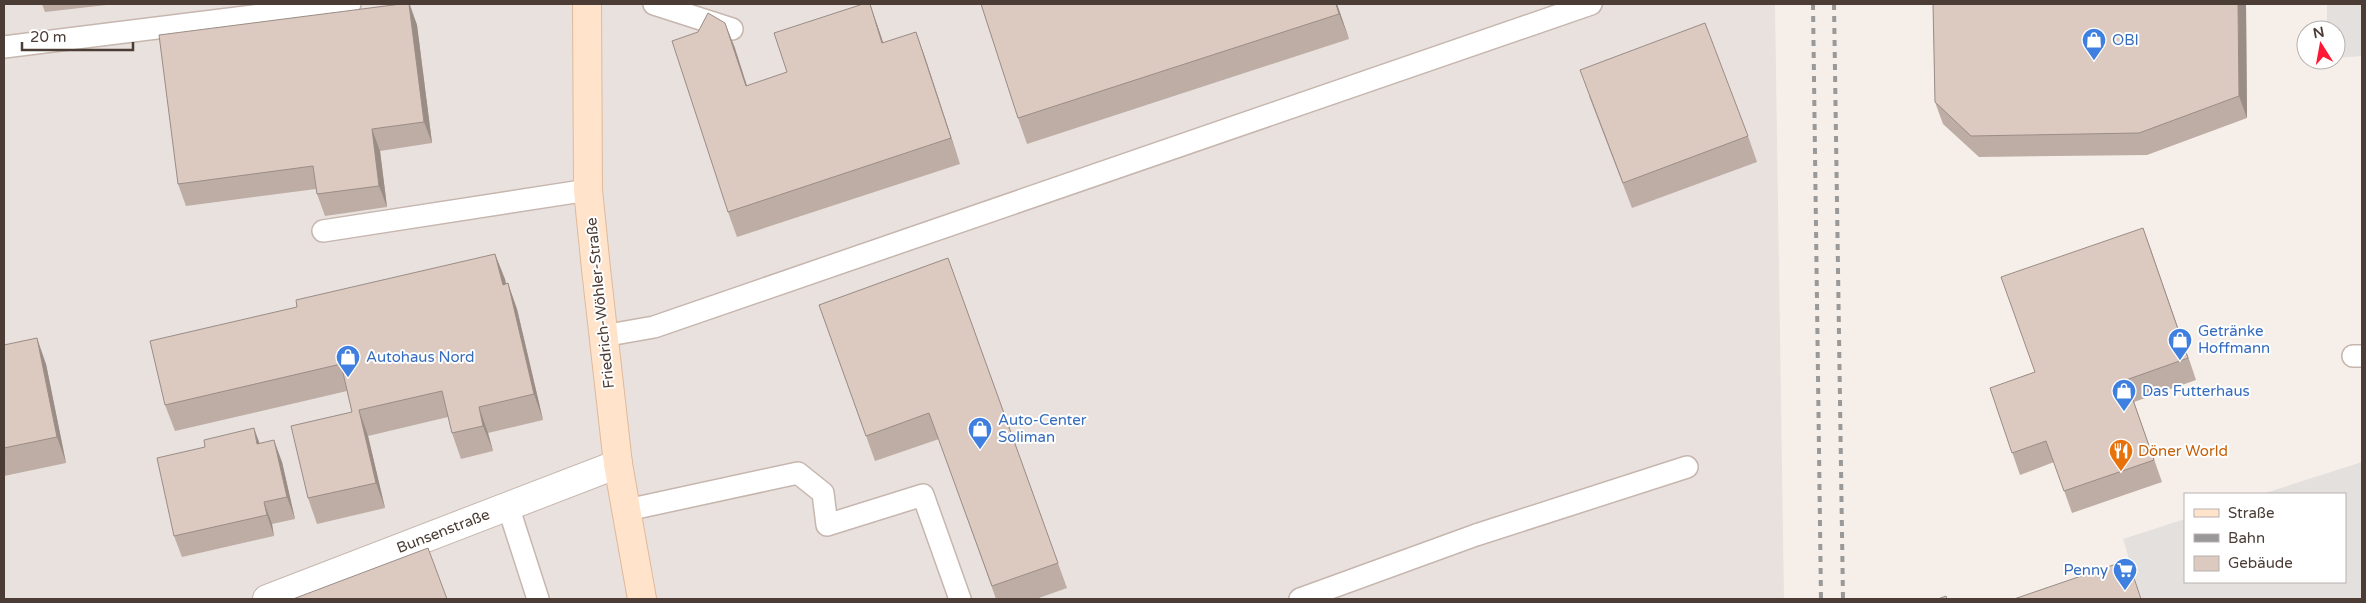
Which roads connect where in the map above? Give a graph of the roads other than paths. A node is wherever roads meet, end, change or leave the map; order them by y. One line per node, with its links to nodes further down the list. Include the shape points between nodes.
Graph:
1 (350, 4): 6 (lane)
2 (587, 4): 7 (street, Friedrich-Wöhler-Straße)
3 (654, 4): 5 (lane)
4 (1591, 4): 9 (lane, via 654,327)
5 (732, 29)
6 (4, 47)
7 (588, 190): 8 (lane); 9 (street, Friedrich-Wöhler-Straße)
8 (323, 231)
9 (603, 336): 10 (street, Friedrich-Wöhler-Straße)
10 (618, 464): 12 (street, Bunsenstraße); 13 (street, Friedrich-Wöhler-Straße)
11 (1687, 467): 18 (lane, via 1476,535)
12 (508, 506): 14 (street, Bunsenstraße); 15 (lane)
13 (627, 510): 16 (street, Friedrich-Wöhler-Straße); 17 (lane, via 798,473 823,492 827,525 923,494)
14 (267, 599)
15 (538, 599)
16 (642, 599)
17 (960, 599)
18 (1300, 599)

